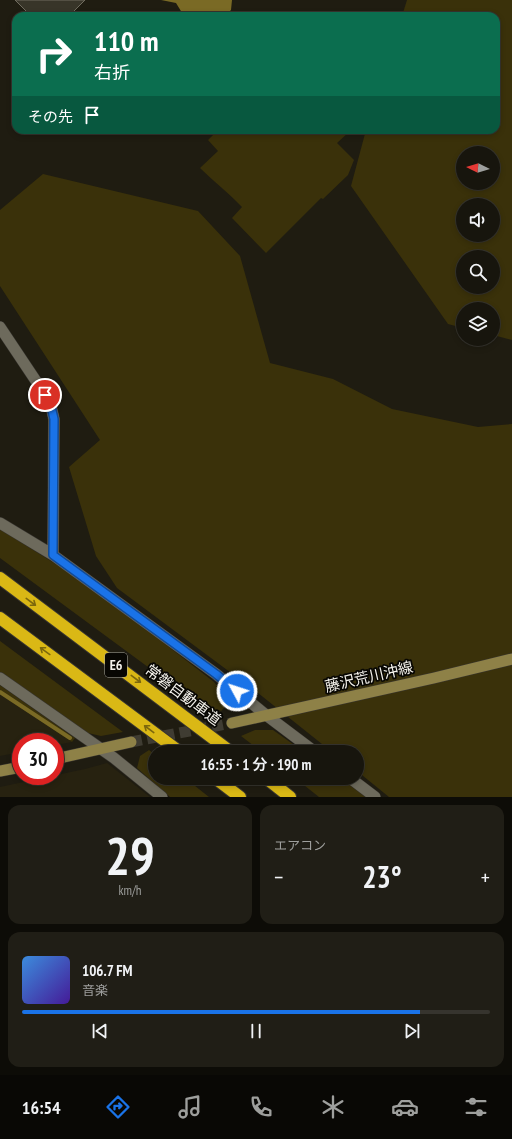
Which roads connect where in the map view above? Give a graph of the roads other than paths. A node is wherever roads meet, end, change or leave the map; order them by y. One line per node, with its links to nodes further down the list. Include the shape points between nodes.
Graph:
1 (0, 327): 3 (street, via 50,402 54,419)
2 (0, 523): 3 (street)
3 (53, 555): 8 (street, via 216,674)
4 (0, 578): 12 (highway, 常磐自動車道 / E6, one-way to 12)
5 (0, 618): 11 (highway, E6, one-way to 5)
6 (512, 659): 8 (main road, 藤沢荒川沖線)
7 (0, 678): 14 (street)
8 (266, 716): 9 (main road, 藤沢荒川沖線); 13 (street)
9 (232, 723)
10 (131, 742): 14 (main road)
11 (171, 745)
12 (222, 745)
13 (305, 745)
14 (102, 749): 15 (main road); 21 (street)
15 (64, 758)
16 (12, 769): 17 (main road)
17 (0, 772)
18 (224, 785): 22 (highway)
19 (275, 785): 23 (highway)
20 (359, 785): 24 (street)
21 (162, 797)
22 (240, 797)
23 (290, 797)
24 (375, 797)

